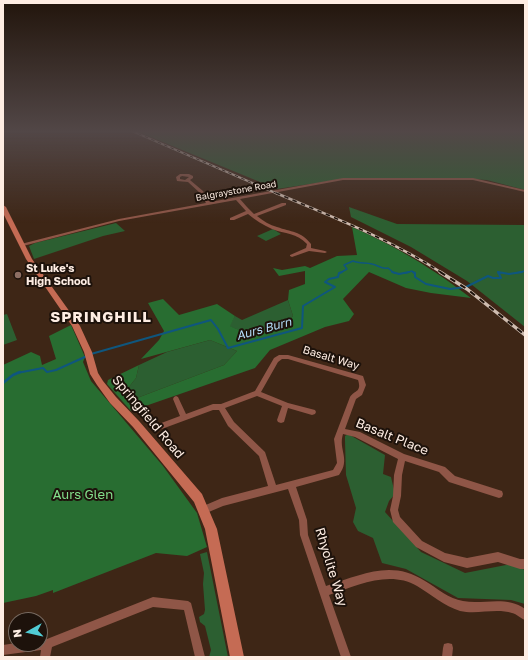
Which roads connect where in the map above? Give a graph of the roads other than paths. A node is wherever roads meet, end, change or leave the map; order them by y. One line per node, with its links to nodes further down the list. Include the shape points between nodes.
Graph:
1 (196, 173): 2 (street)
2 (191, 175): 3 (street, via 181,175); 4 (street)
3 (178, 180): 4 (street); 5 (street)
4 (188, 180): 8 (street, via 202,192)
5 (171, 181)
6 (525, 191): 7 (street, Balgraystone Road, via 473,179 347,179)
7 (238, 199): 8 (street, Balgraystone Road); 13 (street)
8 (209, 204): 16 (street, Balgraystone Road, via 114,222)
9 (284, 204): 11 (street)
10 (3, 207): 16 (street, Springfield Road)
11 (276, 207): 12 (street); 14 (street)
12 (283, 211)
13 (248, 212): 14 (street); 15 (street)
14 (254, 216): 17 (street, via 273,227 292,231 301,236 309,244)
15 (232, 219)
16 (23, 245): 33 (street, Springfield Road, via 29,259 76,326 94,374 113,400 198,498)
17 (308, 249): 18 (street); 19 (street)
18 (325, 252)
19 (292, 256)
20 (257, 393): 22 (street); 23 (street); 28 (street, Basalt Way, via 276,360 281,357 358,377 364,382 363,386 360,393 353,397)
21 (176, 399): 25 (street)
22 (286, 405): 24 (street); 26 (street)
23 (221, 407): 25 (street, via 212,407); 31 (street, via 231,424 262,454)
24 (312, 412)
25 (184, 418): 27 (street)
26 (281, 420)
27 (159, 427)
28 (342, 431): 29 (street, Basalt Place, via 357,434); 30 (street, Basalt Way, via 338,439 340,469 336,473)
29 (402, 457): 32 (street, Basalt Place, via 442,469 452,479); 34 (street, via 394,510 396,519 420,544 444,557 467,563 498,557)
30 (291, 484): 31 (street, Basalt Way); 35 (street, Rhyolite Way, via 303,520 304,535)
31 (273, 488): 33 (street, Basalt Way, via 222,502)
32 (499, 494)
33 (204, 510): 39 (street, Springfield Road, via 211,529)
34 (525, 564)
35 (323, 592): 36 (street, via 383,574 394,574 420,581 448,602 474,608 512,606); 40 (street, Rhyolite Way)
36 (525, 615)
37 (48, 644): 38 (street, via 153,602 188,606)
38 (200, 657)
39 (237, 657)
40 (346, 657)

